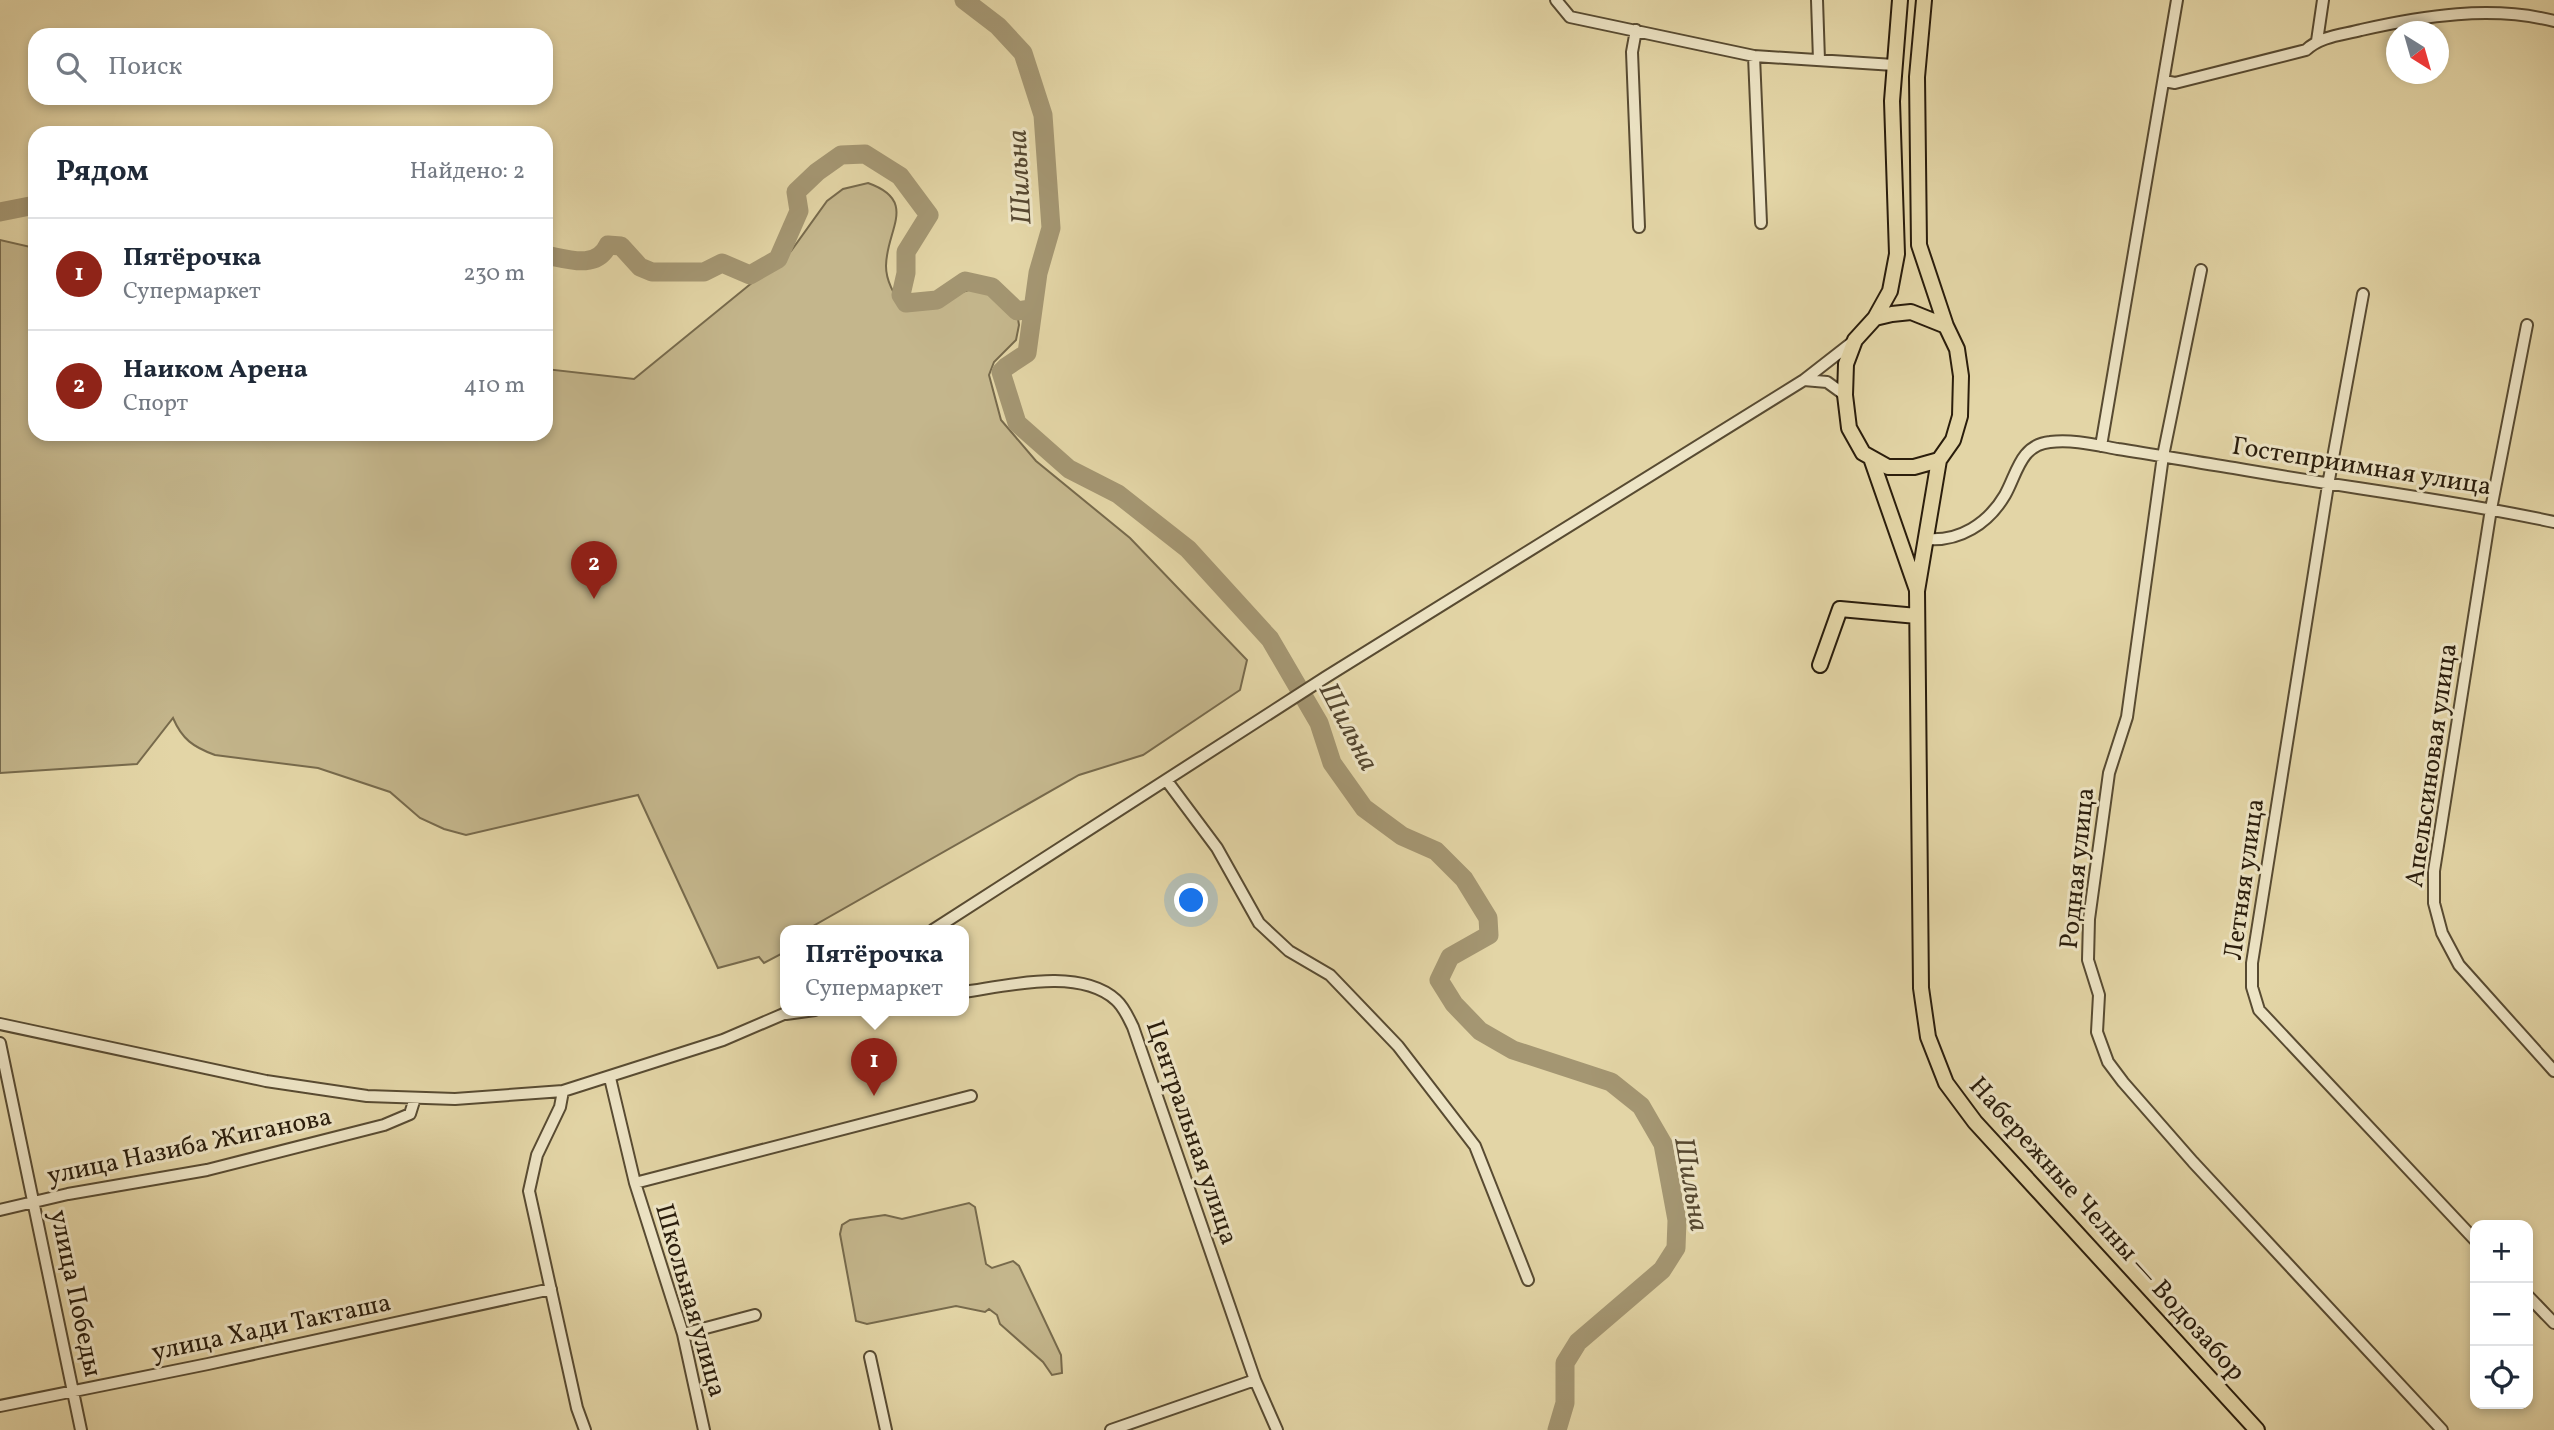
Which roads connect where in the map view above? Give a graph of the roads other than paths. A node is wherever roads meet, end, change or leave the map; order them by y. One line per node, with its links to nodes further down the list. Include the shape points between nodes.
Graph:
1 (1556, 0): 8 (street, via 1570,17)
2 (1817, 0): 11 (street)
3 (1900, 0): 12 (main road, Набережные Челны — Водозабор)
4 (1924, 0): 20 (main road, Набережные Челны — Водозабор, via 1917,77 1919,245)
5 (2177, 0): 13 (street)
6 (2323, 0): 9 (street)
7 (2554, 21): 9 (street, via 2529,15 2444,14)
8 (1636, 30): 10 (street); 15 (street, via 1632,52)
9 (2317, 41): 13 (street, via 2306,50 2175,83)
10 (1754, 57): 11 (street); 14 (street)
11 (1819, 60): 12 (street)
12 (1894, 65): 18 (main road, Набережные Челны — Водозабор, via 1897,254 1890,291)
13 (2164, 81): 24 (street)
14 (1761, 223)
15 (1639, 227)
16 (2201, 270): 25 (street, Родная улица)
17 (2363, 294): 28 (street, Летняя улица)
18 (1875, 317): 20 (main road, via 1911,312); 21 (main road, Набережные Челны — Водозабор)
19 (2527, 325): 29 (street, Апельсиновая улица)
20 (1946, 326): 27 (main road, Набережные Челны — Водозабор, via 1957,349 1960,416 1953,440)
21 (1855, 340): 22 (street); 23 (main road, Набережные Челны — Водозабор, via 1846,364)
22 (1804, 380): 23 (street, via 1827,382); 35 (street)
23 (1845, 395): 26 (main road, Набережные Челны — Водозабор, via 1849,428)
24 (2101, 446): 25 (street, Гостеприимная улица); 31 (street, Гостеприимная улица, via 2036,445 2015,468 2004,495 1980,525 1955,538)
25 (2163, 456): 28 (street, Гостеприимная улица); 67 (street, Родная улица, via 2127,717 2109,773 2089,919 2088,960 2099,996 2098,1032 2108,1062 2123,1082)
26 (1871, 458): 27 (main road, via 1888,467 1914,467); 32 (main road, Набережные Челны — Водозабор)
27 (1939, 460): 31 (main road, Набережные Челны — Водозабор)
28 (2328, 485): 29 (street, Гостеприимная улица); 49 (street, Летняя улица, via 2252,963 2252,987 2259,1010)
29 (2491, 509): 30 (street, Гостеприимная улица); 41 (street, Апельсиновая улица, via 2434,871 2434,903 2442,933 2459,965)
30 (2554, 522)
31 (1926, 539): 32 (main road, Набережные Челны — Водозабор)
32 (1917, 591): 33 (main road, Набережные Челны — Водозабор)
33 (1917, 616): 34 (main road, via 1840,609); 66 (main road, Набережные Челны — Водозабор, via 1921,988 1928,1037 1946,1083 1975,1122)
34 (1820, 665)
35 (1167, 780): 36 (street); 50 (street, via 1217,848 1259,923 1289,951 1330,975 1398,1046 1475,1146)
36 (941, 925)
37 (969, 991): 57 (street, Центральная улица, via 1073,982 1098,989 1123,1008)
38 (780, 1016): 42 (street, via 723,1041)
39 (1, 1027): 45 (street, via 266,1081)
40 (0, 1043): 47 (street, улица Победы)
41 (2554, 1071)
42 (610, 1078): 43 (street); 46 (street, Школьная улица)
43 (563, 1091): 45 (street); 51 (street, via 537,1155 529,1191)
44 (971, 1096): 46 (street, Школьная улица)
45 (415, 1098): 47 (street, улица Назиба Жиганова, via 410,1114 384,1125 207,1170)
46 (635, 1183): 55 (street, Школьная улица)
47 (35, 1202): 48 (street, улица Назиба Жиганова); 58 (street, улица Победы)
48 (0, 1210)
49 (2470, 1235)
50 (1528, 1280)
51 (551, 1289): 58 (street, улица Хади Такташа); 61 (street)
52 (2533, 1301): 54 (street)
53 (755, 1315): 55 (street)
54 (2554, 1324)
55 (683, 1334): 62 (street, Школьная улица)
56 (870, 1357): 63 (street)
57 (1255, 1380): 64 (street); 65 (street, Центральная улица)
58 (74, 1391): 59 (street, улица Хади Такташа); 60 (street, улица Победы)
59 (0, 1406)
60 (81, 1430)
61 (586, 1430)
62 (704, 1430)
63 (886, 1430)
64 (1111, 1430)
65 (1277, 1430)
66 (2257, 1430)
67 (2442, 1430)

